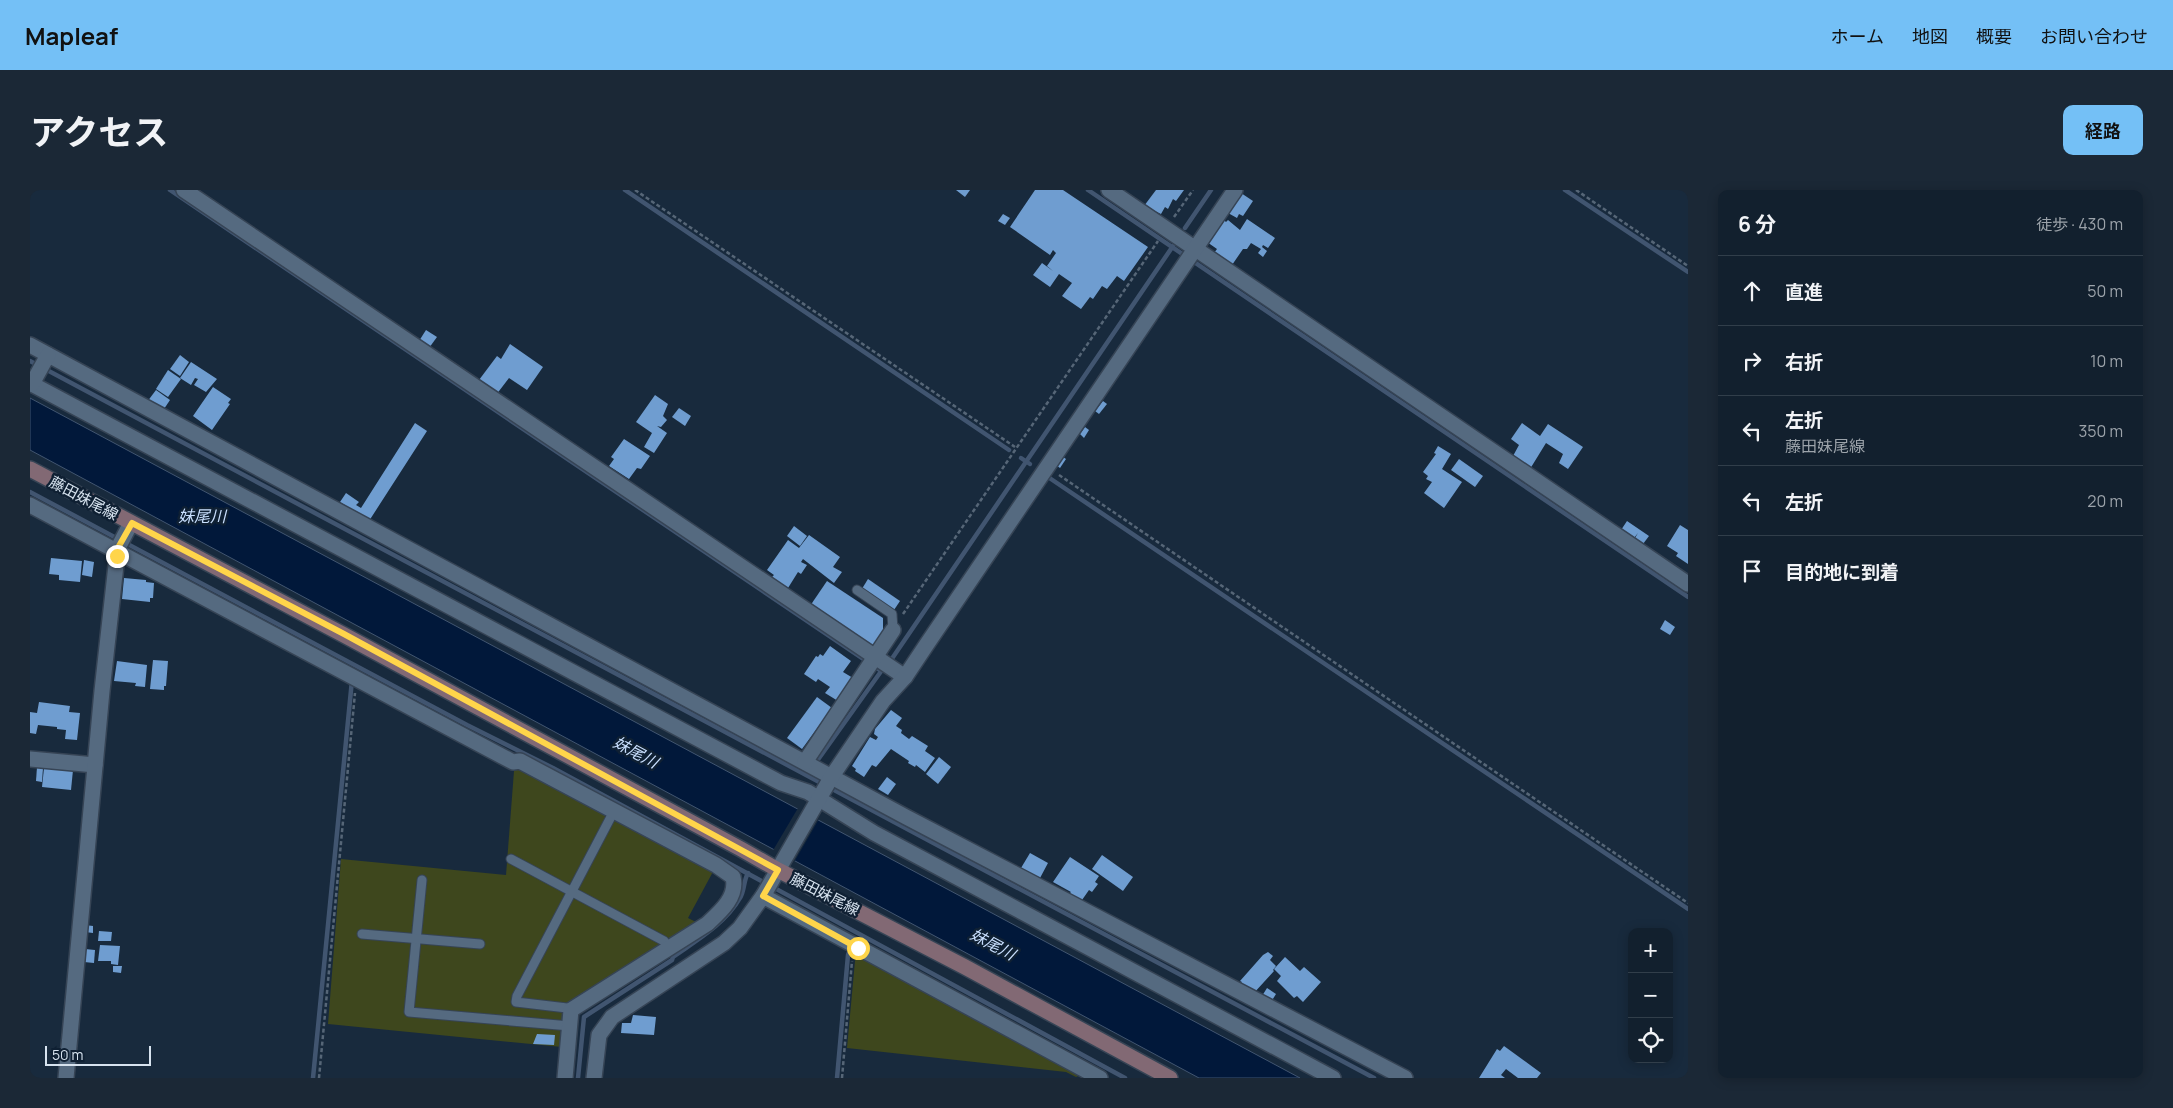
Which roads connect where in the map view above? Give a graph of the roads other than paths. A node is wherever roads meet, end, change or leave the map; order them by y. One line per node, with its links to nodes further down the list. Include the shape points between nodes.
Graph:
1 (184, 190): 13 (street)
2 (1109, 190): 4 (street, via 1166,228)
3 (1235, 190): 4 (street)
4 (1192, 255): 10 (street, via 1277,305); 13 (street, via 1048,467)
5 (30, 345): 6 (street)
6 (38, 371): 15 (street); 17 (street, via 781,783 808,792)
7 (30, 469): 9 (main road, 藤田妹尾線)
8 (30, 505): 9 (street)
9 (123, 539): 16 (street); 18 (street, via 355,678 513,762 520,761); 21 (main road, 藤田妹尾線, via 361,644 733,844)
10 (1688, 584)
11 (857, 590): 12 (lane, via 892,614)
12 (893, 630): 13 (street)
13 (883, 666): 15 (street); 17 (street, via 883,701)
14 (30, 759): 16 (street)
15 (805, 762): 17 (street)
16 (95, 765): 31 (street)
17 (824, 790): 21 (street); 35 (street, via 874,833); 36 (street, via 938,834)
18 (614, 811): 22 (lane); 26 (street, via 733,877 735,886 723,909)
19 (511, 859): 22 (lane)
20 (422, 880): 24 (lane)
21 (773, 880): 26 (street, via 733,935); 30 (street, via 854,946); 34 (main road, 藤田妹尾線, via 965,967)
22 (570, 891): 27 (lane, via 664,941); 28 (lane, via 516,1002)
23 (362, 934): 24 (lane)
24 (416, 939): 25 (lane); 29 (lane, via 409,1012)
25 (480, 944)
26 (692, 947): 27 (street); 33 (street, via 612,1017 600,1035)
27 (670, 949): 28 (street)
28 (571, 1010): 29 (street)
29 (570, 1026): 32 (street)
30 (1094, 1074)
31 (66, 1078)
32 (565, 1078)
33 (594, 1078)
34 (1170, 1078)
35 (1333, 1078)
36 (1405, 1078)

